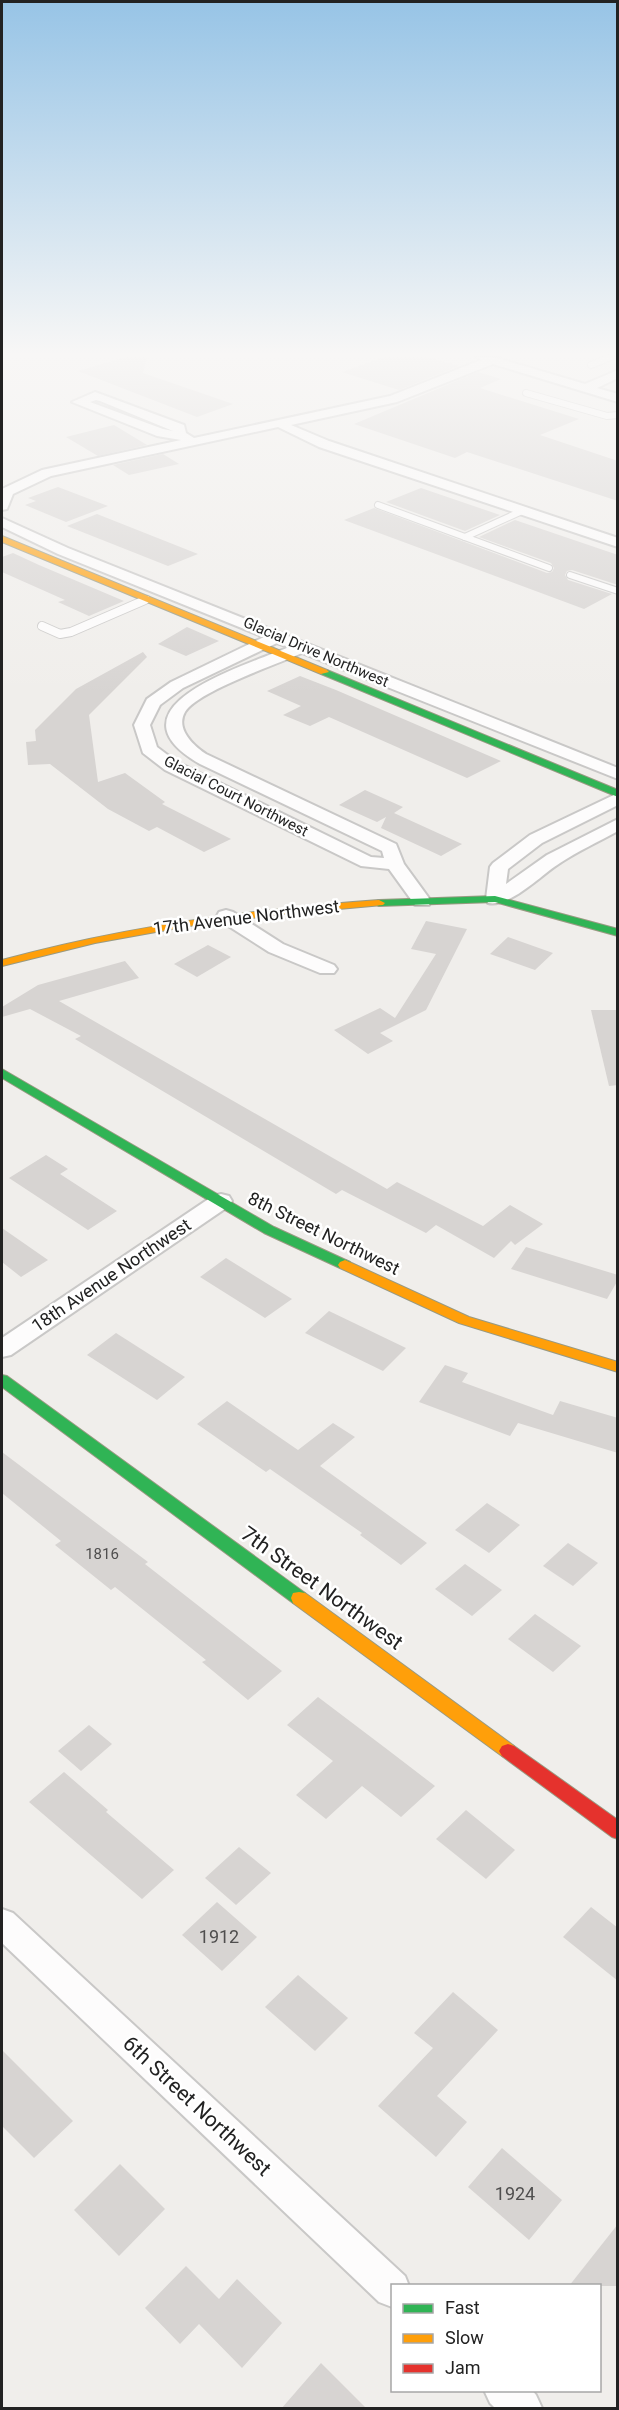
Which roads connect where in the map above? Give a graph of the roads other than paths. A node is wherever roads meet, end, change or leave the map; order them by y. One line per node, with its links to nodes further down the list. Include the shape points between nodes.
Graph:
1 (27, 469): 5 (street)
2 (62, 469): 7 (street, via 46,473)
3 (399, 469): 9 (street)
4 (442, 469): 6 (street)
5 (2, 480)
6 (510, 492)
7 (5, 495)
8 (378, 505): 11 (lane)
9 (522, 511): 11 (lane); 13 (street)
10 (2, 522): 19 (street)
11 (465, 537): 14 (lane)
12 (2, 539): 17 (street, Glacial Drive Northwest)
13 (618, 543)
14 (549, 568)
15 (570, 575): 16 (lane)
16 (618, 591)
17 (147, 599): 18 (lane, via 71,632 60,634); 20 (street, Glacial Drive Northwest)
18 (42, 626)
19 (279, 636): 20 (street, Glacial Court Northwest); 21 (street)
20 (260, 646): 22 (street, Glacial Drive Northwest); 26 (street, Glacial Court Northwest, via 177,685 153,702 142,725 149,749 171,766 367,862)
21 (303, 646): 22 (street); 23 (street)
22 (284, 656): 24 (street, Glacial Drive Northwest); 26 (street, via 198,694 178,710 174,725 182,742 223,770 390,848)
23 (618, 774)
24 (618, 796): 27 (street, via 536,839 499,867)
25 (618, 824): 27 (street, 17th Avenue Northwest, via 553,860)
26 (394, 864): 28 (street)
27 (495, 899): 28 (street, 17th Avenue Northwest); 30 (street, 17th Avenue Northwest)
28 (422, 901): 29 (street, 17th Avenue Northwest)
29 (226, 916): 31 (street, 17th Avenue Northwest, via 67,944); 32 (street, via 276,948)
30 (618, 933)
31 (2, 963)
32 (327, 969)
33 (2, 1073): 34 (street, 8th Street Northwest)
34 (221, 1201): 35 (street, 18th Avenue Northwest); 36 (street, 8th Street Northwest, via 269,1230 464,1320)
35 (2, 1349)
36 (618, 1367)
37 (2, 1380): 38 (street, 7th Street Northwest)
38 (618, 1831)
39 (2, 1923): 40 (street, 6th Street Northwest)
40 (391, 2287)
41 (504, 2392): 42 (street)
42 (523, 2409)

